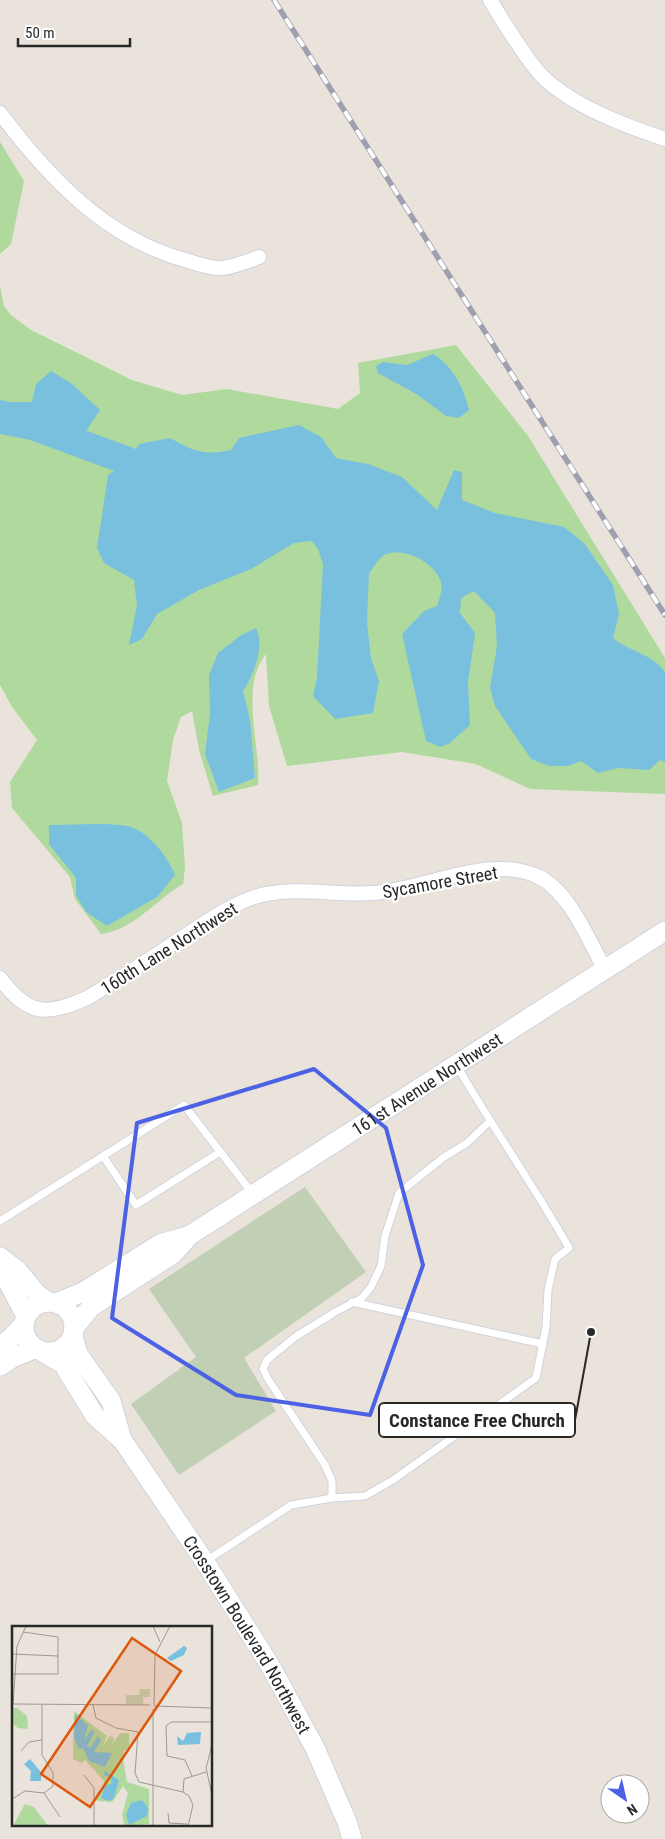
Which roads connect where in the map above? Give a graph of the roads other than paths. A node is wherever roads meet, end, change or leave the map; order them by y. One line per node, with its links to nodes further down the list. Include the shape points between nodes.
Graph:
1 (490, 0): 3 (street, via 542,76 558,90 608,118)
2 (0, 113): 4 (street, via 30,153 106,224 172,256 209,267 222,268)
3 (665, 139)
4 (259, 258)
5 (374, 893): 7 (street, Sycamore Street, via 474,872 519,870 539,877 556,890 573,911); 8 (street, 160th Lane Northwest, via 282,892 251,898 229,908 87,998 66,1007 44,1010 26,1006)
6 (665, 931): 7 (main road, 161st Avenue Northwest)
7 (605, 970): 9 (main road, 161st Avenue Northwest)
8 (0, 978)
9 (456, 1064): 10 (lane); 13 (main road, 161st Avenue Northwest)
10 (489, 1122): 18 (lane, via 399,1193 385,1236 381,1266 362,1298); 21 (lane, via 569,1248 555,1259)
11 (220, 1152): 12 (lane, via 184,1105); 12 (lane, via 136,1206); 13 (lane)
12 (104, 1156): 14 (lane)
13 (253, 1194): 15 (main road, 161st Avenue Northwest)
14 (0, 1221)
15 (190, 1235): 17 (main road, 161st Avenue Northwest, via 160,1244 83,1292); 20 (main road, 161st Avenue Northwest, via 173,1254 91,1308)
16 (0, 1258): 17 (main road, via 17,1270 37,1294); 19 (main road)
17 (52, 1302): 19 (main road, via 32,1308); 20 (main road, via 69,1312)
18 (352, 1302): 21 (lane); 26 (lane, via 295,1337 267,1360 263,1369 324,1465 332,1481)
19 (24, 1320): 22 (main road, via 11,1338); 23 (main road, via 24,1334)
20 (73, 1332): 23 (main road, via 61,1350 52,1353); 25 (main road, Crosstown Boulevard Northwest, via 78,1354 111,1401)
21 (542, 1344): 26 (lane, via 536,1378 379,1488 365,1496)
22 (0, 1346)
23 (39, 1351): 24 (main road, via 12,1358); 25 (main road, Crosstown Boulevard Northwest, via 63,1364 95,1416)
24 (0, 1366)
25 (123, 1441): 27 (main road, Crosstown Boulevard Northwest)
26 (332, 1498): 27 (lane, via 291,1505)
27 (205, 1562): 28 (main road, Crosstown Boulevard Northwest, via 272,1666 315,1748)
28 (352, 1839)

